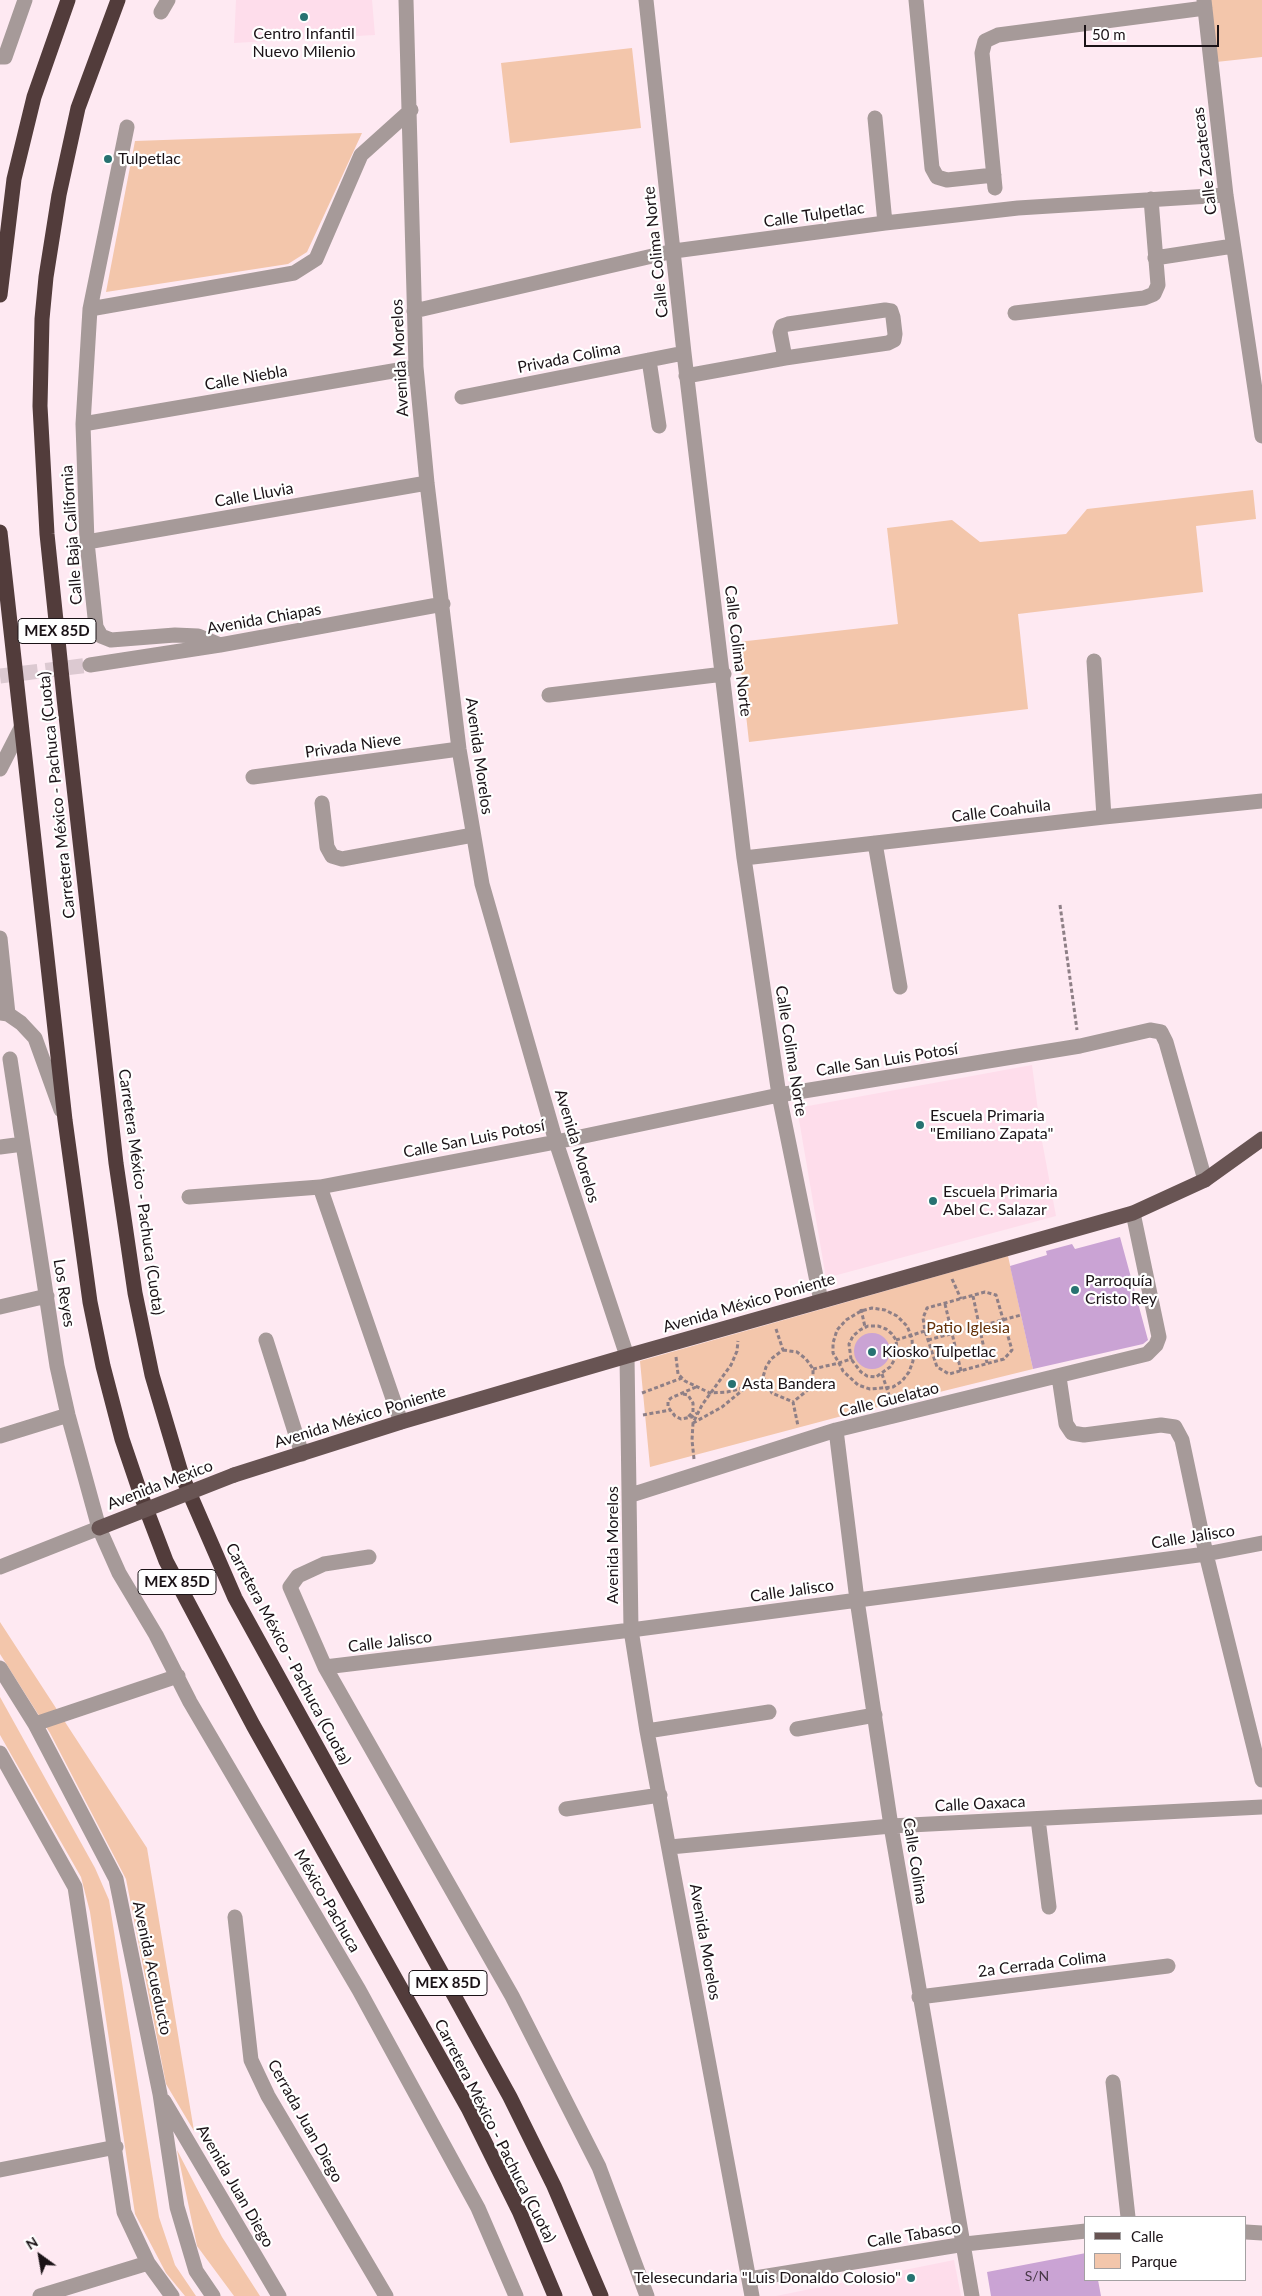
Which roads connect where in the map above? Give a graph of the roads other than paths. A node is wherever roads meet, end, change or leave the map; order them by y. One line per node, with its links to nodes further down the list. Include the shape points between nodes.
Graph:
1 (25, 0): 8 (street, via 5,56)
2 (68, 0): 18 (highway, via 34,97 14,179)
3 (118, 0): 122 (highway, Carretera México - Pachuca (Cuota) / MEX 85D, via 78,108 59,194 46,277 40,406 47,534 116,1164 135,1294 152,1375 182,1476 231,1589 510,2097 558,2194)
4 (406, 0): 9 (street, Avenida Morelos)
5 (646, 0): 16 (street, Calle Colima Norte)
6 (916, 0): 7 (street, via 932,168 937,177 947,180 994,181 982,53 985,41 998,35)
7 (1205, 4): 12 (street, Calle Zacatecas)
8 (0, 57)
9 (411, 110): 19 (street, via 361,155 316,259 294,273); 20 (street, Avenida Morelos)
10 (875, 118): 14 (street)
11 (126, 127): 19 (street, Calle Baja California)
12 (1226, 195): 13 (street, Calle Tulpetlac); 15 (street, Calle Zacatecas)
13 (1151, 199): 14 (street, Calle Tulpetlac, via 1018,208); 17 (street)
14 (885, 223): 16 (street, Calle Tulpetlac)
15 (1234, 246): 17 (street); 30 (street, Calle Zacatecas)
16 (674, 251): 20 (street, Calle Tulpetlac); 22 (street, Calle Colima Norte)
17 (1155, 258): 21 (street, via 1158,285 1154,294 1144,298)
18 (0, 295)
19 (90, 309): 28 (street, Calle Baja California)
20 (414, 311): 25 (street, Avenida Morelos)
21 (1015, 313)
22 (684, 352): 24 (street, Privada Colima); 26 (street, Calle Colima Norte)
23 (785, 358): 23 (street, via 888,343 894,340 895,334 891,311 782,326 780,332); 26 (street)
24 (649, 360): 27 (street, Privada Colima); 29 (street)
25 (416, 367): 28 (street, Calle Niebla); 31 (street, Avenida Morelos)
26 (686, 376): 38 (street, Calle Colima Norte)
27 (462, 397)
28 (83, 424): 33 (street, Calle Baja California)
29 (659, 426)
30 (1262, 436)
31 (427, 483): 33 (street, Calle Lluvia); 34 (street, Avenida Morelos)
32 (0, 532): 40 (highway, Carretera México - Pachuca (Cuota) / MEX 85D)
33 (87, 542): 35 (street, Calle Baja California, via 96,627 101,636 111,640 198,636)
34 (443, 604): 35 (street, Avenida Chiapas); 41 (street, Avenida Morelos)
35 (220, 645): 37 (street, Avenida Chiapas)
36 (1094, 661): 46 (street)
37 (90, 665)
38 (724, 674): 39 (street); 49 (street, Calle Colima Norte)
39 (549, 695)
40 (21, 728): 42 (street); 55 (highway, Carretera México - Pachuca (Cuota) / MEX 85D)
41 (459, 749): 43 (street, Privada Nieve); 47 (street, Avenida Morelos)
42 (0, 769)
43 (253, 778)
44 (1262, 801): 46 (street, Calle Coahuila)
45 (322, 803): 47 (street, via 327,846 332,856 342,859)
46 (1104, 817): 48 (street, Calle Coahuila)
47 (473, 835): 57 (street, Avenida Morelos, via 482,884)
48 (875, 843): 49 (street, Calle Coahuila); 51 (street)
49 (744, 858): 54 (street, Calle Colima Norte)
50 (0, 938): 52 (street)
51 (900, 987)
52 (4, 1014): 55 (street, via 22,1023 35,1038)
53 (10, 1059): 58 (street, Los Reyes)
54 (779, 1095): 57 (street, Calle San Luis Potosí); 60 (street, Calle San Luis Potosí, via 1080,1046 1150,1030 1161,1032); 65 (street, Calle Colima Norte)
55 (65, 1120): 121 (highway, Carretera México - Pachuca (Cuota) / MEX 85D, via 102,1366 122,1439 166,1561 223,1670 468,2108 520,2213)
56 (1262, 1139): 60 (main road, Avenida México Poniente)
57 (556, 1142): 61 (street, Calle San Luis Potosí); 68 (street, Avenida Morelos)
58 (23, 1144): 59 (street); 64 (street, Los Reyes)
59 (0, 1147)
60 (1205, 1180): 63 (main road, Avenida México Poniente)
61 (320, 1187): 62 (street, Calle San Luis Potosí); 71 (street)
62 (189, 1198)
63 (1133, 1213): 65 (main road, Avenida México Poniente); 69 (street, Calle Guelatao, via 1159,1336 1156,1345 1147,1354)
64 (47, 1296): 66 (street); 70 (street, Los Reyes)
65 (821, 1301): 68 (main road, Avenida México Poniente)
66 (0, 1307)
67 (266, 1340): 74 (street)
68 (627, 1356): 71 (main road, Avenida México Poniente); 76 (street, Avenida Morelos)
69 (1058, 1377): 72 (street, Calle Guelatao); 79 (street, via 1066,1424 1072,1433 1084,1435 1161,1424 1175,1427 1182,1440)
70 (68, 1415): 73 (street); 77 (street, Los Reyes)
71 (401, 1422): 74 (main road, Avenida México Poniente)
72 (836, 1430): 76 (street, Calle Guelatao); 82 (street, Calle Colima)
73 (0, 1436)
74 (302, 1454): 75 (main road, Avenida México Poniente)
75 (234, 1475): 77 (main road, Avenida Mexico, bridge)
76 (631, 1495): 83 (street, Avenida Morelos)
77 (99, 1528): 81 (street); 86 (street, México-Pachuca, via 119,1572)
78 (1262, 1543): 79 (street, Calle Jalisco)
79 (1206, 1554): 82 (street, Calle Jalisco); 93 (street)
80 (369, 1557): 84 (street, via 324,1564 298,1576 290,1587)
81 (0, 1568)
82 (857, 1600): 83 (street, Calle Jalisco); 88 (street, Calle Colima)
83 (631, 1630): 84 (street, Calle Jalisco); 91 (street, Avenida Morelos)
84 (325, 1667): 123 (street, via 520,2013 599,2168)
85 (0, 1668): 89 (street, Avenida Acueducto)
86 (178, 1676): 89 (street); 120 (street, México-Pachuca, via 190,1702 364,1999 478,2208)
87 (770, 1712): 91 (street)
88 (875, 1715): 90 (street); 98 (street, Calle Colima)
89 (35, 1724): 105 (street, Avenida Acueducto, via 116,1879)
90 (797, 1729)
91 (647, 1731): 94 (street, Avenida Morelos)
92 (0, 1753): 106 (street, via 75,1887)
93 (1262, 1780)
94 (660, 1795): 96 (street); 99 (street, Avenida Morelos)
95 (1262, 1807): 97 (street, Calle Oaxaca)
96 (566, 1809)
97 (1038, 1819): 98 (street, Calle Oaxaca); 100 (street)
98 (892, 1826): 99 (street, Calle Oaxaca); 103 (street, Calle Colima)
99 (670, 1847): 114 (street, Avenida Morelos)
100 (1049, 1907)
101 (236, 1918): 119 (street, Cerrada Juan Diego, via 250,2060)
102 (1168, 1966): 103 (street, 2a Cerrada Colima)
103 (919, 1997): 112 (street, Calle Colima)
104 (1113, 2082): 108 (street)
105 (160, 2094): 117 (street, Avenida Acueducto, via 177,2207 196,2271); 118 (street, Avenida Juan Diego)
106 (116, 2147): 107 (street); 113 (street, via 124,2212)
107 (0, 2170)
108 (1128, 2216)
109 (1084, 2231): 112 (street, Calle Tabasco)
110 (1247, 2232): 111 (street)
111 (1262, 2233)
112 (965, 2244): 114 (street, Calle Tabasco); 125 (street, Calle Colima)
113 (148, 2263): 115 (street); 116 (street)
114 (749, 2280): 124 (street, Avenida Morelos)
115 (40, 2296)
116 (172, 2296)
117 (213, 2296)
118 (279, 2296)
119 (386, 2296)
120 (516, 2296)
121 (555, 2296)
122 (601, 2296)
123 (647, 2296)
124 (752, 2296)
125 (972, 2296)

